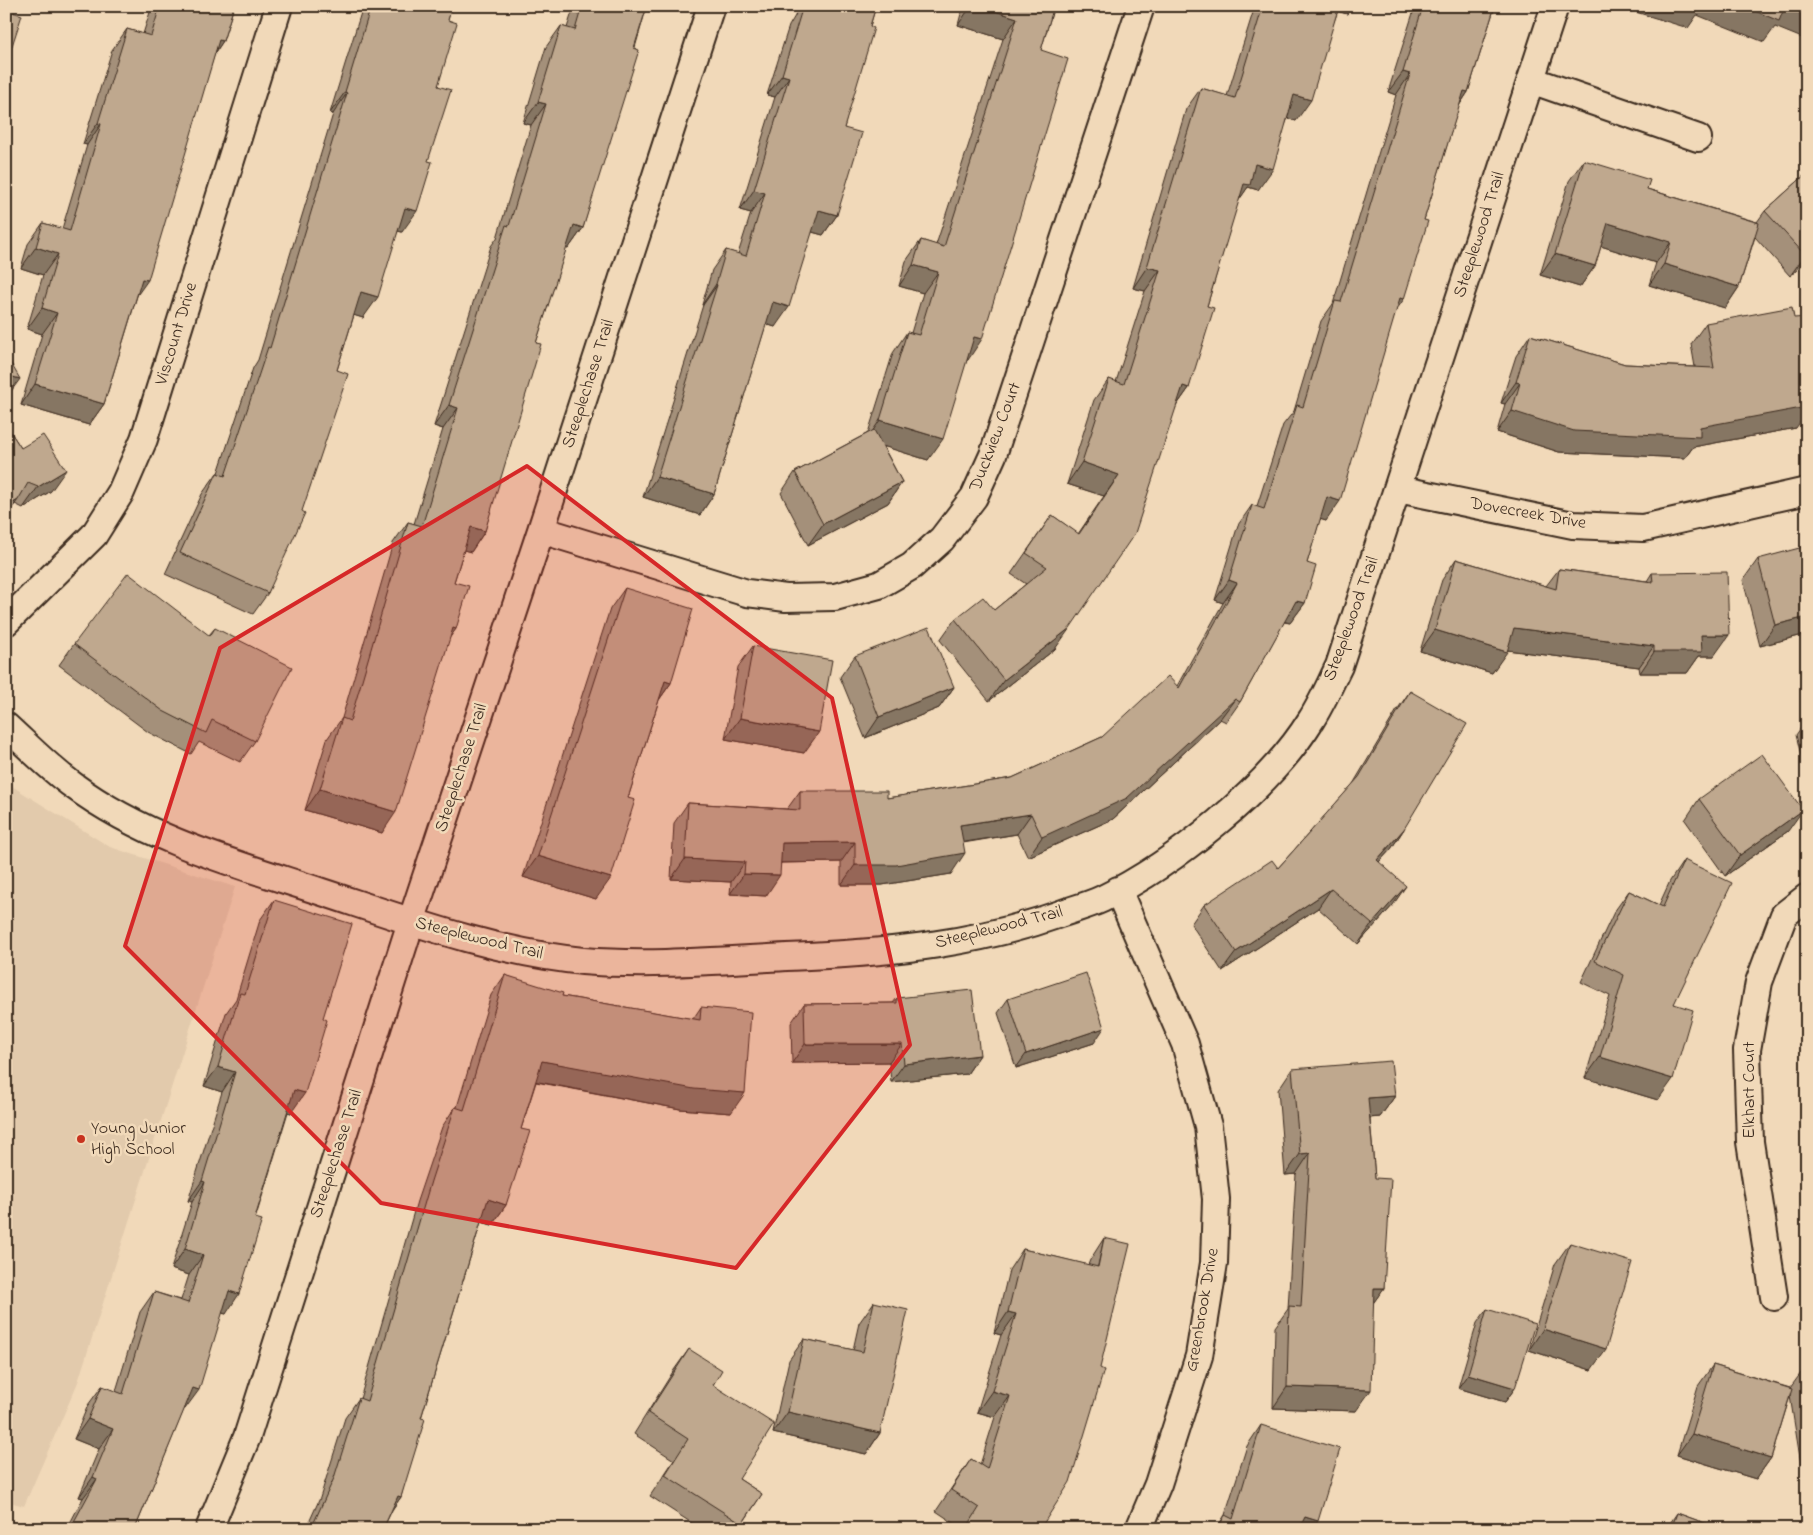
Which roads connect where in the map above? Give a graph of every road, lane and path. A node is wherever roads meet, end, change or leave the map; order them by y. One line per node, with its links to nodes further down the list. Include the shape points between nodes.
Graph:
1 (279, 6): 10 (street, Viscount Drive, via 144,439 121,492 94,536)
2 (711, 6): 9 (street, Steeplechase Trail)
3 (1141, 6): 9 (street, Duckview Court, via 993,455 974,497 942,539 912,566 879,585 835,597 786,598 747,593)
4 (1555, 6): 5 (street, Steeplewood Trail)
5 (1531, 80): 6 (street); 7 (street, Steeplewood Trail)
6 (1698, 138)
7 (1398, 488): 8 (street, Dovecreek Drive, via 1573,525 1643,528); 12 (street, Steeplewood Trail, via 1339,666 1311,721 1273,770 1238,804 1160,866)
8 (1807, 491)
9 (541, 530): 14 (street, Steeplechase Trail)
10 (6, 622)
11 (6, 726): 14 (street, Steeplewood Trail, via 74,786 137,824 202,853)
12 (1118, 890): 14 (street, Steeplewood Trail, via 1100,900 1036,923 966,939 883,952 648,962 585,961 524,953); 17 (street, Greenbrook Drive, via 1186,1044 1208,1126 1216,1199 1214,1263 1198,1356 1158,1484)
13 (1807, 897): 15 (street, Elkhart Court, via 1784,915 1758,982 1747,1050 1750,1142)
14 (411, 922): 16 (street, Steeplechase Trail, via 247,1437)
15 (1774, 1297)
16 (209, 1529)
17 (1139, 1529)

